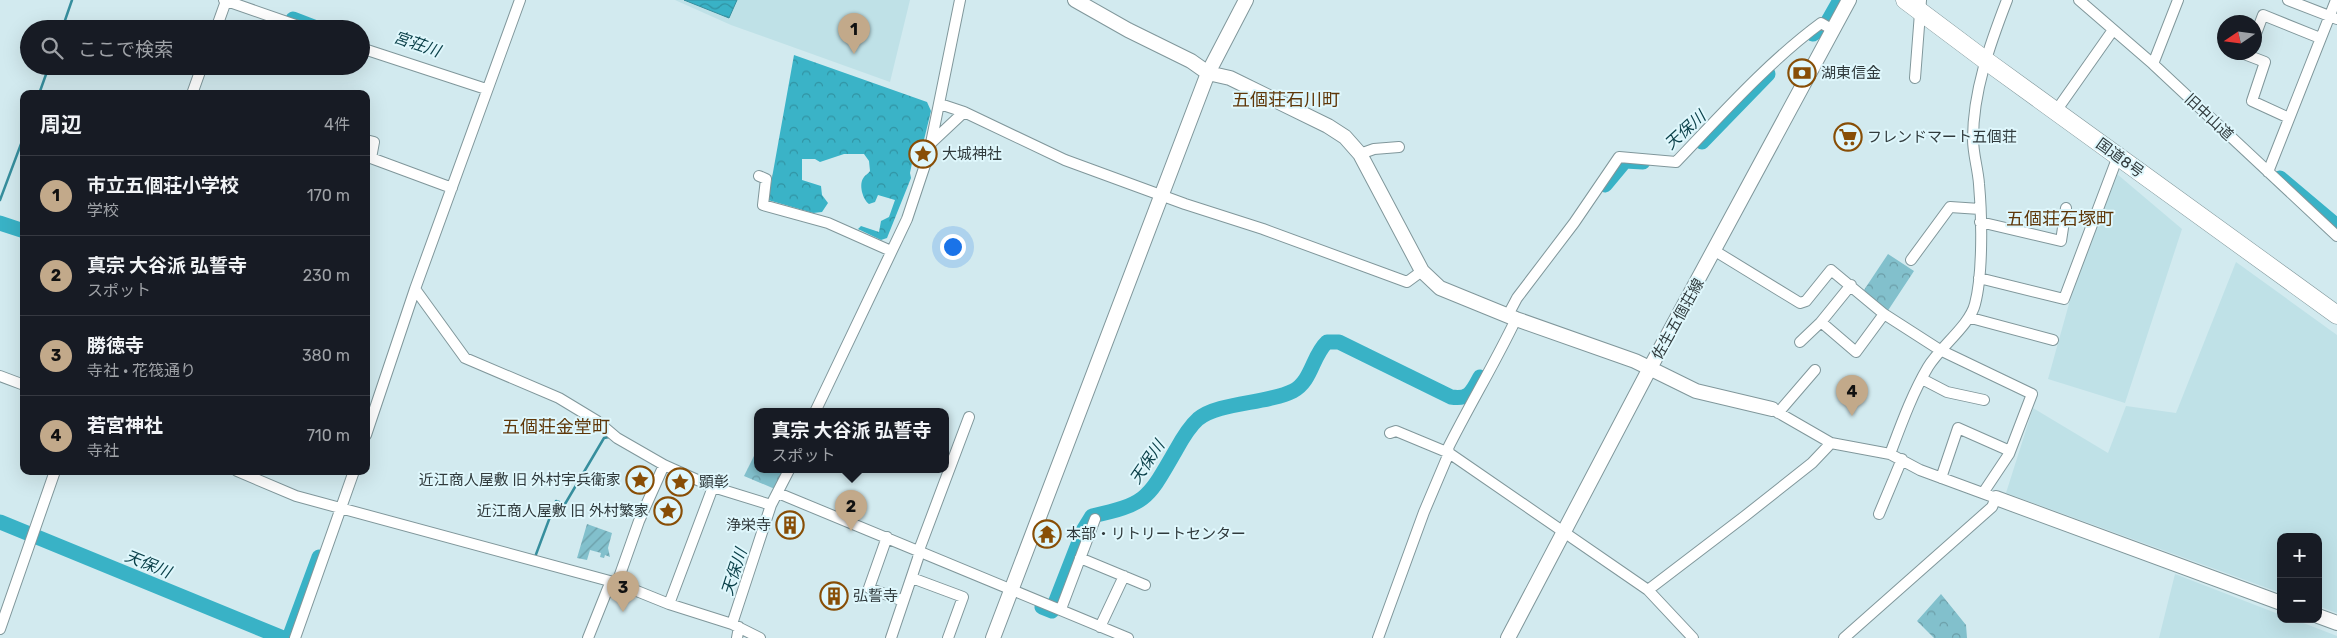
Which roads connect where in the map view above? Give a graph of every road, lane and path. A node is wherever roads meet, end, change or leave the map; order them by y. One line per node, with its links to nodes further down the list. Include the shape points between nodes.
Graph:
1 (225, 0): 16 (street); 17 (street)
2 (520, 0): 28 (street)
3 (960, 0): 30 (street)
4 (1075, 0): 25 (street)
5 (1246, 0): 25 (street)
6 (1849, 0): 18 (street, 佐生五個荘線)
7 (1905, 0): 13 (highway, 国道8号)
8 (2007, 0): 22 (street)
9 (2079, 0): 19 (street, 旧中山道)
10 (2178, 0): 24 (street)
11 (2288, 0): 14 (street)
12 (2336, 0): 14 (street)
13 (1921, 6): 22 (highway, 国道8号); 27 (street)
14 (2333, 17): 20 (street)
15 (2262, 18): 20 (street, via 2263,15)
16 (219, 20)
17 (282, 20)
18 (1826, 27): 48 (street, 佐生五個荘線); 56 (street, via 1821,23 1808,32 1676,162 1619,157 1517,298)
19 (2113, 30): 24 (street, 旧中山道); 31 (street)
20 (2320, 38): 33 (street)
21 (370, 51): 28 (street)
22 (1985, 60): 31 (highway, 国道8号); 44 (street, via 1972,140)
23 (2260, 60): 33 (street, via 2265,62 2252,101)
24 (2153, 64): 39 (street, 旧中山道)
25 (1208, 73): 37 (street, via 1230,78 1328,126); 42 (street)
26 (199, 75): 29 (street)
27 (1915, 78)
28 (486, 89): 41 (street)
29 (193, 90)
30 (940, 104): 32 (street); 35 (street)
31 (2056, 111): 38 (highway, 国道8号)
32 (964, 112): 35 (street); 42 (street, via 1064,160)
33 (2289, 118): 39 (street)
34 (370, 141): 41 (street, via 374,142 371,158)
35 (931, 143): 47 (street, via 907,219)
36 (1399, 146): 37 (street)
37 (1360, 154): 50 (street)
38 (2118, 156): 51 (street, via 2064,298); 55 (highway, 国道8号)
39 (2268, 172): 46 (street, 旧中山道)
40 (759, 176): 47 (street, via 766,179 763,205 828,222)
41 (452, 188): 53 (street)
42 (1162, 195): 50 (street, via 1263,228 1407,282); 103 (street)
43 (2066, 208): 45 (street, via 2061,241)
44 (1980, 209): 45 (street); 49 (street, via 1950,207)
45 (1980, 222): 51 (street)
46 (2337, 236)
47 (891, 251): 68 (street)
48 (1715, 251): 52 (street, via 1800,303 1806,301 1831,270); 62 (street, 佐生五個荘線)
49 (1911, 260)
50 (1422, 271): 56 (street, via 1440,288)
51 (1979, 278): 57 (street)
52 (1851, 285): 54 (street); 58 (street)
53 (415, 289): 71 (street); 78 (street, via 466,358 559,398)
54 (1884, 314): 58 (street, via 1856,352); 61 (street)
55 (2337, 315)
56 (1512, 317): 62 (street); 75 (street, via 1492,368 1448,448)
57 (1970, 318): 59 (street); 61 (street)
58 (1821, 322): 60 (street)
59 (2053, 340)
60 (1800, 342)
61 (1940, 350): 65 (street); 74 (street, via 2032,394)
62 (1650, 368): 69 (street, via 1696,391); 94 (street, 佐生五個荘線)
63 (1815, 370): 69 (street)
64 (0, 376): 66 (street)
65 (1922, 379): 67 (street, via 1947,392); 76 (street)
66 (20, 384)
67 (1984, 400)
68 (817, 408)
69 (1775, 411): 73 (street)
70 (969, 417): 79 (street)
71 (370, 423)
72 (1390, 433): 75 (street, via 1396,431)
73 (1831, 443): 76 (street); 102 (street, via 1697,555)
74 (2010, 451): 85 (street, via 1958,428); 88 (street)
75 (1449, 453): 94 (street); 120 (street)
76 (1890, 454): 77 (street)
77 (1902, 459): 85 (street); 92 (street)
78 (663, 466): 86 (street); 100 (street)
79 (949, 472)
80 (788, 473): 87 (street)
81 (949, 473): 96 (street)
82 (54, 475): 111 (street)
83 (246, 475): 91 (street, via 296,496)
84 (353, 475): 91 (street)
85 (1940, 478): 88 (street)
86 (712, 488): 90 (street); 106 (street)
87 (778, 493): 90 (street); 95 (street)
88 (1983, 493): 89 (street)
89 (1996, 498): 105 (street); 123 (street, via 1992,508)
90 (771, 505): 112 (street)
91 (342, 507): 100 (street); 113 (street)
92 (1879, 514)
93 (1095, 519): 97 (street)
94 (1565, 533): 102 (street); 121 (street, 佐生五個荘線)
95 (886, 540): 96 (street); 104 (street, via 869,588)
96 (919, 554): 99 (street); 103 (street)
97 (1080, 558): 98 (street); 107 (street)
98 (1124, 576): 101 (street); 110 (street)
99 (912, 578): 104 (street); 117 (street, via 963,597)
100 (612, 585): 106 (street); 114 (street)
101 (1145, 585)
102 (1648, 590): 122 (street)
103 (1010, 592): 107 (street); 118 (street)
104 (903, 601): 116 (street)
105 (2277, 602)
106 (669, 604): 112 (street)
107 (1056, 607): 110 (street)
108 (2322, 617): 109 (street)
109 (2337, 623)
110 (1100, 627): 119 (street)
111 (0, 629)
112 (736, 630): 115 (street)
113 (295, 638)
114 (588, 638)
115 (760, 638)
116 (891, 638)
117 (948, 638)
118 (993, 638)
119 (1128, 638)
120 (1378, 638)
121 (1508, 638)
122 (1693, 638)
123 (1844, 638)

